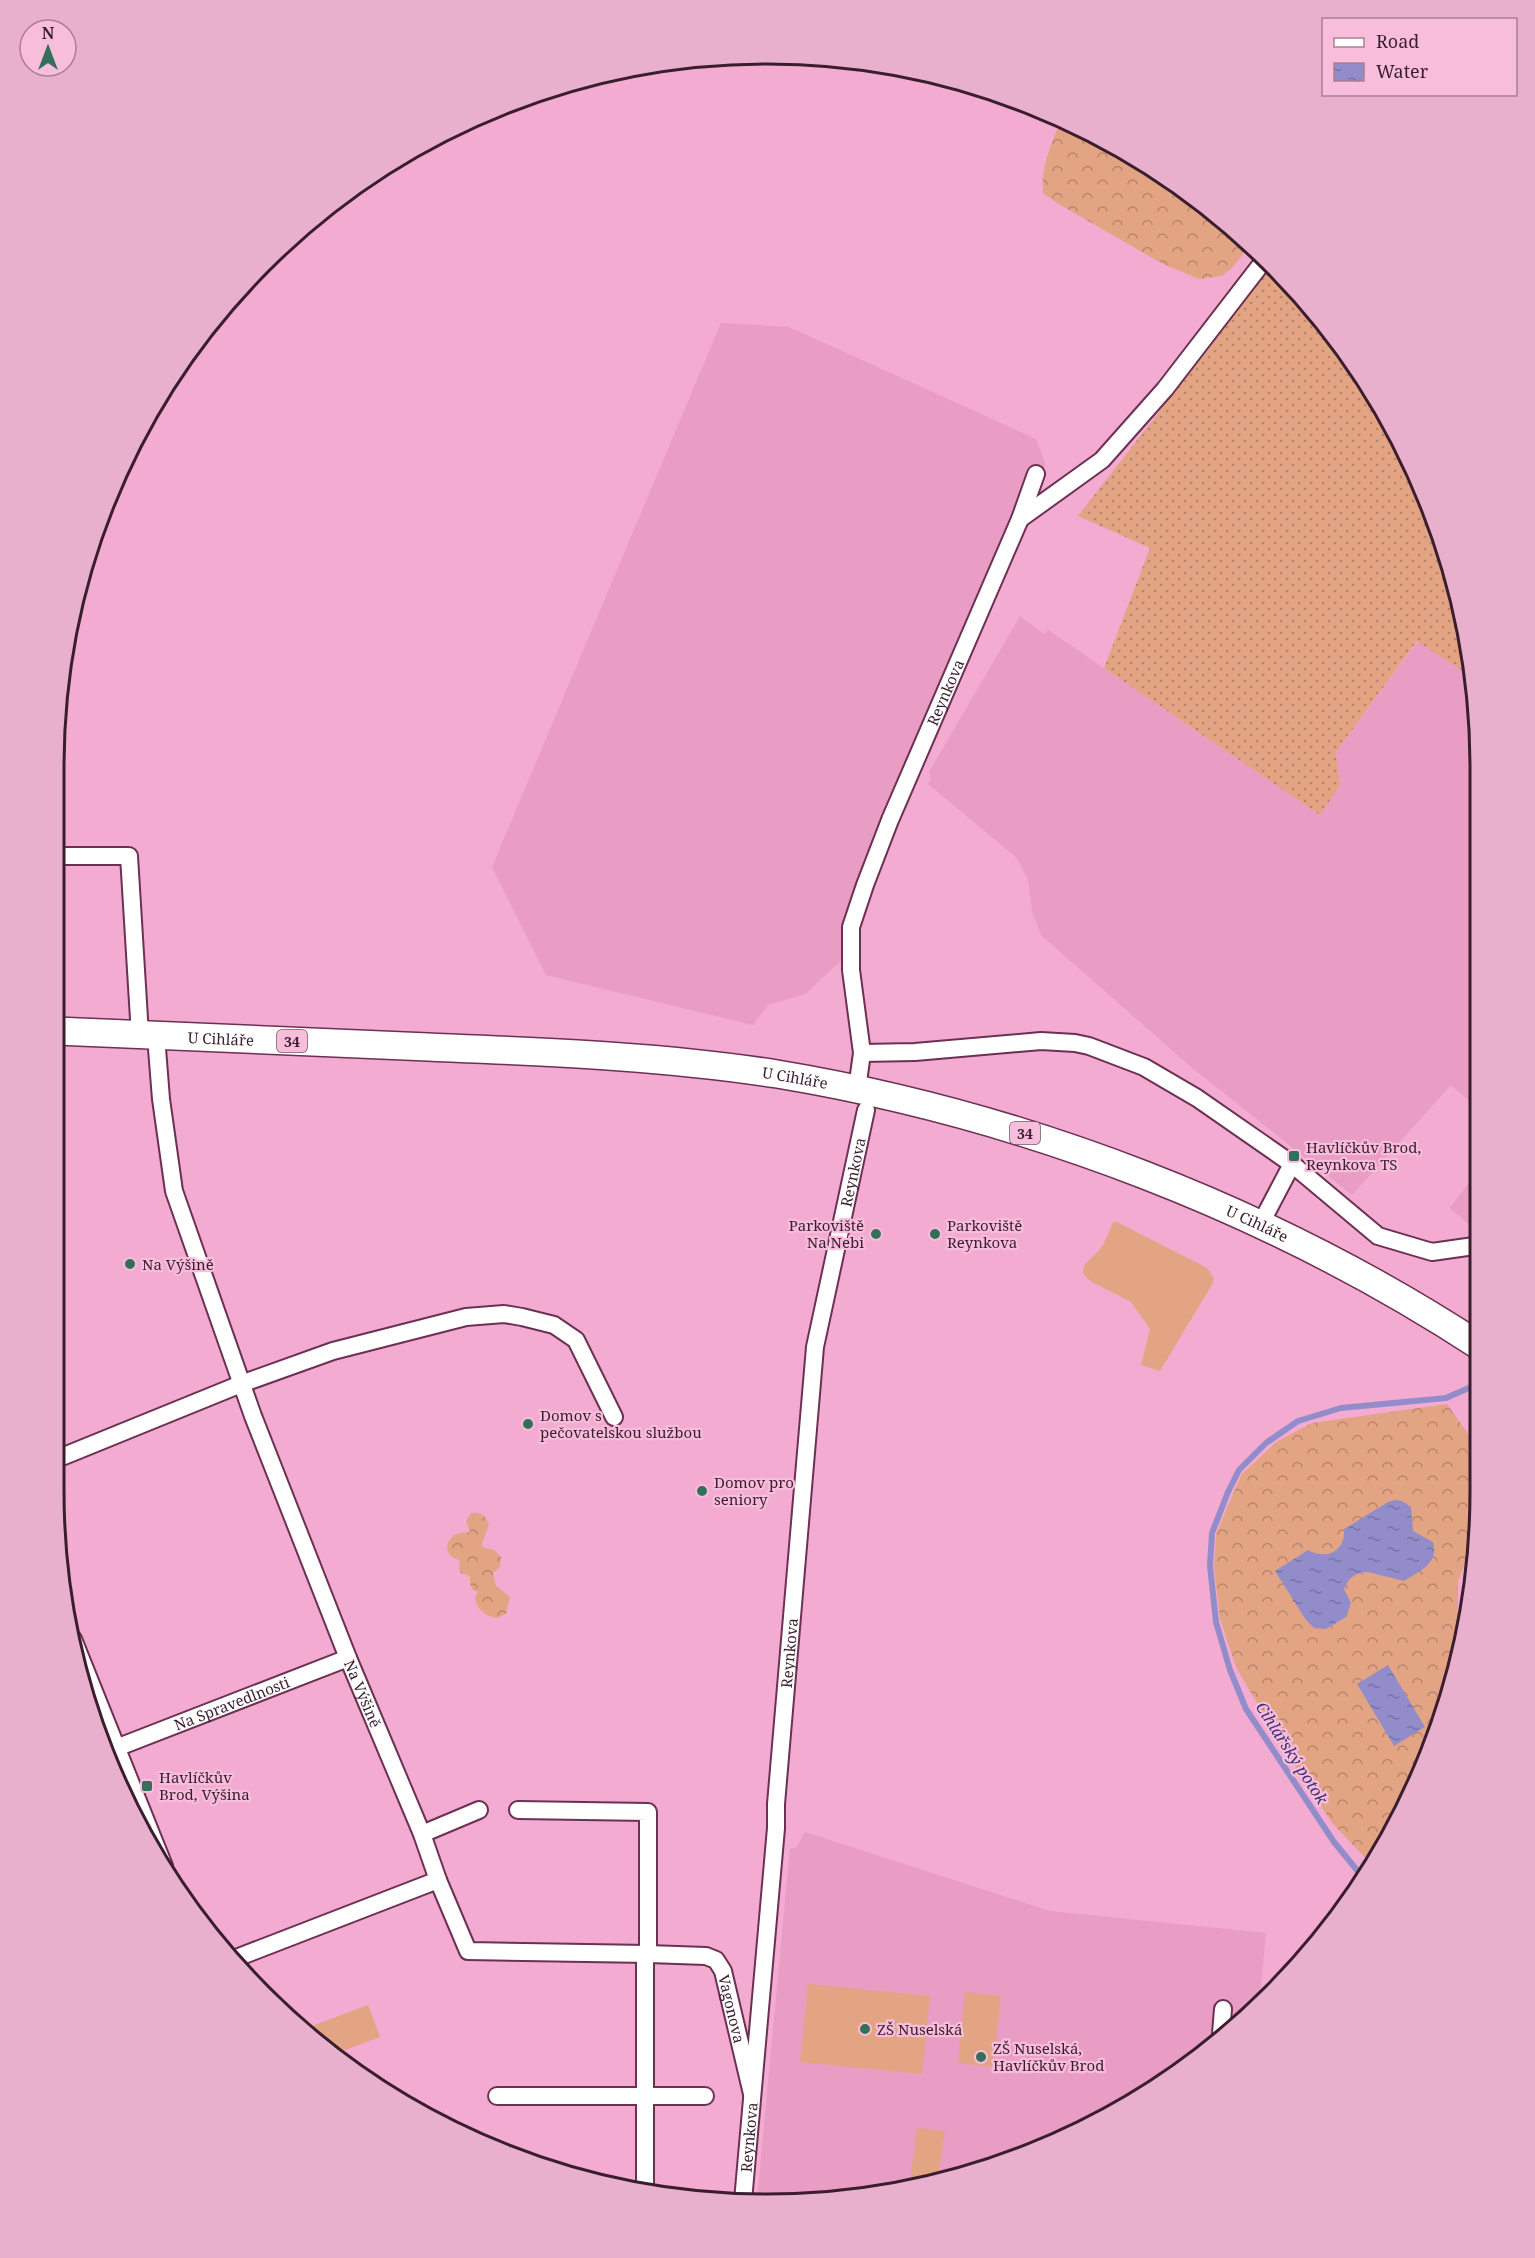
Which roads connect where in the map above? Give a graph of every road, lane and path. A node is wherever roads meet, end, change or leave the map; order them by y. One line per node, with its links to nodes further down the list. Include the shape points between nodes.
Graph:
1 (1260, 266): 3 (street, via 1165,388 1102,460)
2 (1036, 474): 3 (street, Reynkova)
3 (1020, 519): 7 (street, Reynkova, via 890,820 851,927 851,970)
4 (64, 856): 6 (street, Na Výšině, via 129,856)
5 (64, 1031): 6 (main road, U Cihláře / 34)
6 (148, 1035): 8 (main road, U Cihláře / 34, via 617,1056 740,1069); 13 (street, Na Výšině, via 174,1191)
7 (862, 1053): 8 (street, Reynkova); 9 (street, via 1075,1042 1126,1059 1169,1081)
8 (861, 1099): 10 (main road, U Cihláře / 34, via 964,1116 1032,1136 1154,1179); 29 (street, Reynkova, via 815,1347)
9 (1293, 1164): 10 (street); 11 (street, via 1378,1236 1432,1252)
10 (1260, 1225): 12 (main road, U Cihláře / 34, via 1353,1272)
11 (1470, 1247)
12 (1470, 1340)
13 (241, 1384): 14 (street, via 383,1337 466,1317 504,1314 554,1325 576,1340); 15 (street); 16 (street, Na Výšině)
14 (614, 1417)
15 (64, 1456)
16 (348, 1658): 18 (street, Na Spravedlnosti); 22 (street, Na Výšině)
17 (96, 1698): 18 (street)
18 (116, 1748): 19 (street)
19 (139, 1805)
20 (479, 1810): 22 (street)
21 (518, 1810): 25 (street, via 648,1812)
22 (422, 1834): 23 (street, Na Výšině)
23 (438, 1881): 24 (street, Na Výšině); 26 (street)
24 (468, 1951): 25 (street, Vagonova)
25 (646, 1954): 29 (street, Vagonova, via 716,1959 723,1971); 31 (street)
26 (241, 1956)
27 (1223, 2009): 28 (street)
28 (1222, 2027)
29 (752, 2094): 34 (street, Reynkova)
30 (497, 2096): 31 (street)
31 (645, 2096): 32 (street); 33 (street)
32 (705, 2096)
33 (645, 2182)
34 (744, 2193)

